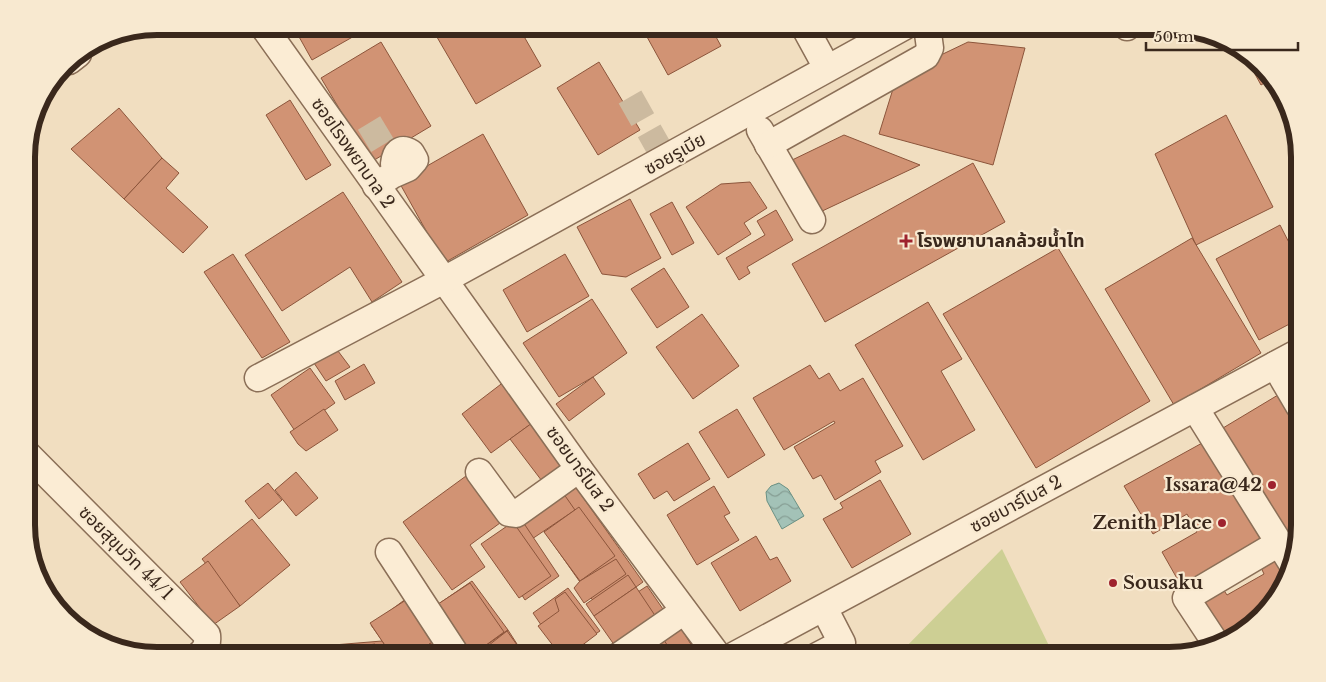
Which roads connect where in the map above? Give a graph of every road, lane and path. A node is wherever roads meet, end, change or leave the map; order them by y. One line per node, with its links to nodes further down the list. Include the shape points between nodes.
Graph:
1 (271, 35): 9 (street, ซอยโรงพยาบาล 2, via 387,169)
2 (809, 35): 5 (street)
3 (888, 35): 5 (street, ซอยรูเบีย)
4 (929, 35): 7 (street, via 930,48 926,56)
5 (827, 68): 6 (street, ซอยรูเบีย)
6 (750, 112): 7 (street); 9 (street, ซอยรูเบีย, via 663,155)
7 (768, 145): 8 (street)
8 (812, 220)
9 (444, 280): 12 (street, ซอยรูเบีย); 16 (street, ซอยบาร์โบส 2)
10 (1291, 356): 11 (street, ซอยบาร์โบส 2)
11 (1275, 365): 13 (street); 14 (street, ซอยบาร์โบส 2)
12 (258, 378)
13 (1291, 392)
14 (1195, 408): 19 (street); 20 (street, ซอยบาร์โบส 2)
15 (35, 462): 23 (street, ซอยสุขุมวิท 44/1, via 207,635)
16 (579, 469): 17 (street, via 516,514 509,513); 21 (street, ซอยบาร์โบส 2)
17 (479, 472)
18 (388, 552): 24 (street)
19 (1285, 553): 22 (street, via 1186,598)
20 (824, 608): 27 (street, ซอยบาร์โบส 2); 28 (street)
21 (684, 611): 25 (street); 26 (street, ซอยบาร์โบส 2)
22 (1213, 639)
23 (206, 647)
24 (451, 647)
25 (632, 647)
26 (711, 647)
27 (750, 647)
28 (844, 647)

